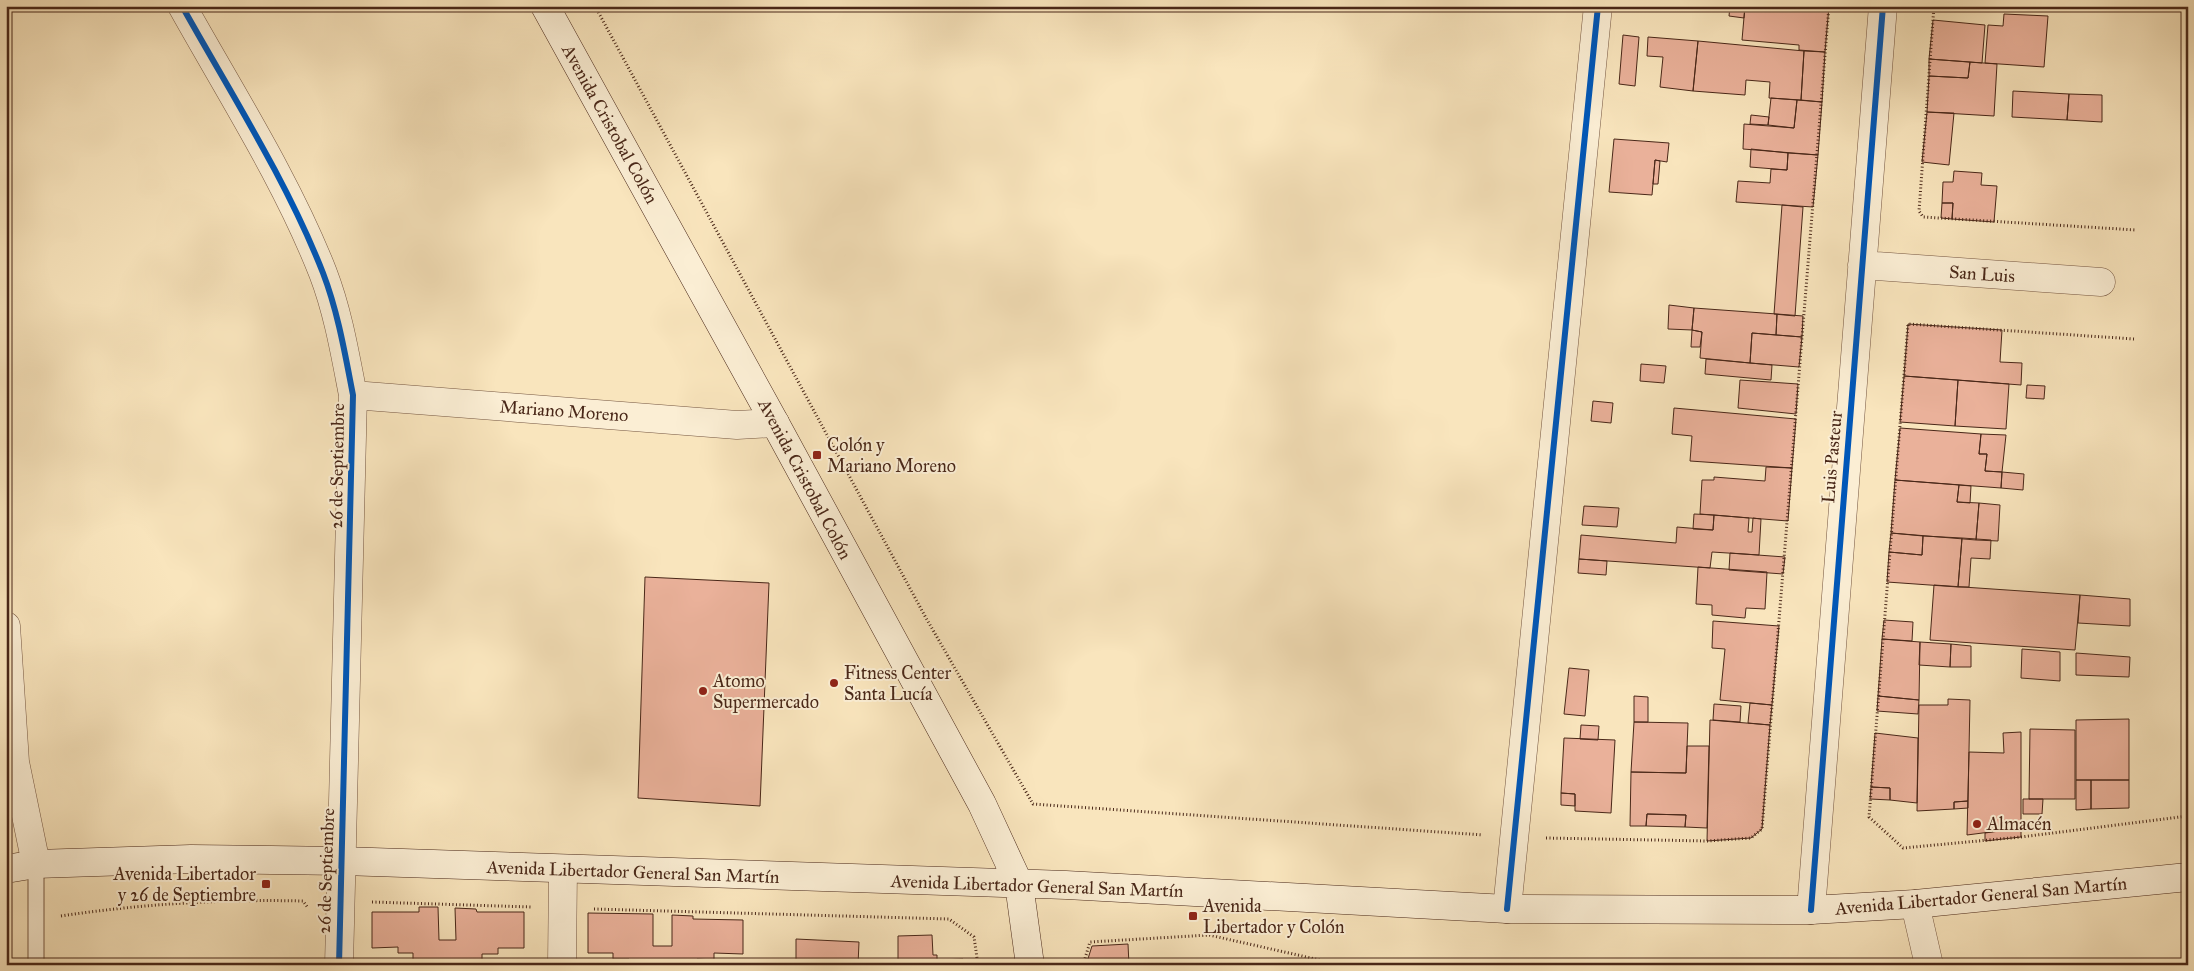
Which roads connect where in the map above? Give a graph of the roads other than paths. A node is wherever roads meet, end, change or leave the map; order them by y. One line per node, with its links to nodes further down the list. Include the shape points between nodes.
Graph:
1 (182, 6): 7 (street, 26 de Septiembre, via 286,194 323,274)
2 (545, 6): 8 (street, Avenida Cristobal Colón)
3 (1598, 6): 17 (street)
4 (1883, 6): 5 (street, Luis Pasteur)
5 (1862, 265): 6 (street, San Luis); 18 (street, Luis Pasteur)
6 (2101, 282)
7 (353, 395): 8 (street, Mariano Moreno, via 737,425); 10 (street, 26 de Septiembre)
8 (775, 423): 15 (street, Avenida Cristobal Colón, via 982,804)
9 (6, 626): 11 (street, via 15,762)
10 (342, 861): 11 (street, Avenida Libertador General San Martín, via 191,859); 13 (street, Avenida Libertador General San Martín); 20 (street, 26 de Septiembre)
11 (36, 864): 12 (street, Avenida Libertador General San Martín); 19 (lane)
12 (6, 869)
13 (563, 869): 15 (street, Avenida Libertador General San Martín); 21 (street)
14 (2188, 877): 16 (street, Avenida Libertador General San Martín)
15 (1019, 884): 17 (street, Avenida Libertador General San Martín); 22 (street, Avenida Cristobal Colón)
16 (1915, 904): 18 (street, Avenida Libertador General San Martín); 23 (street)
17 (1508, 909): 18 (street, Avenida Libertador General San Martín)
18 (1811, 910)
19 (36, 965)
20 (339, 965)
21 (562, 965)
22 (1030, 965)
23 (1929, 965)

